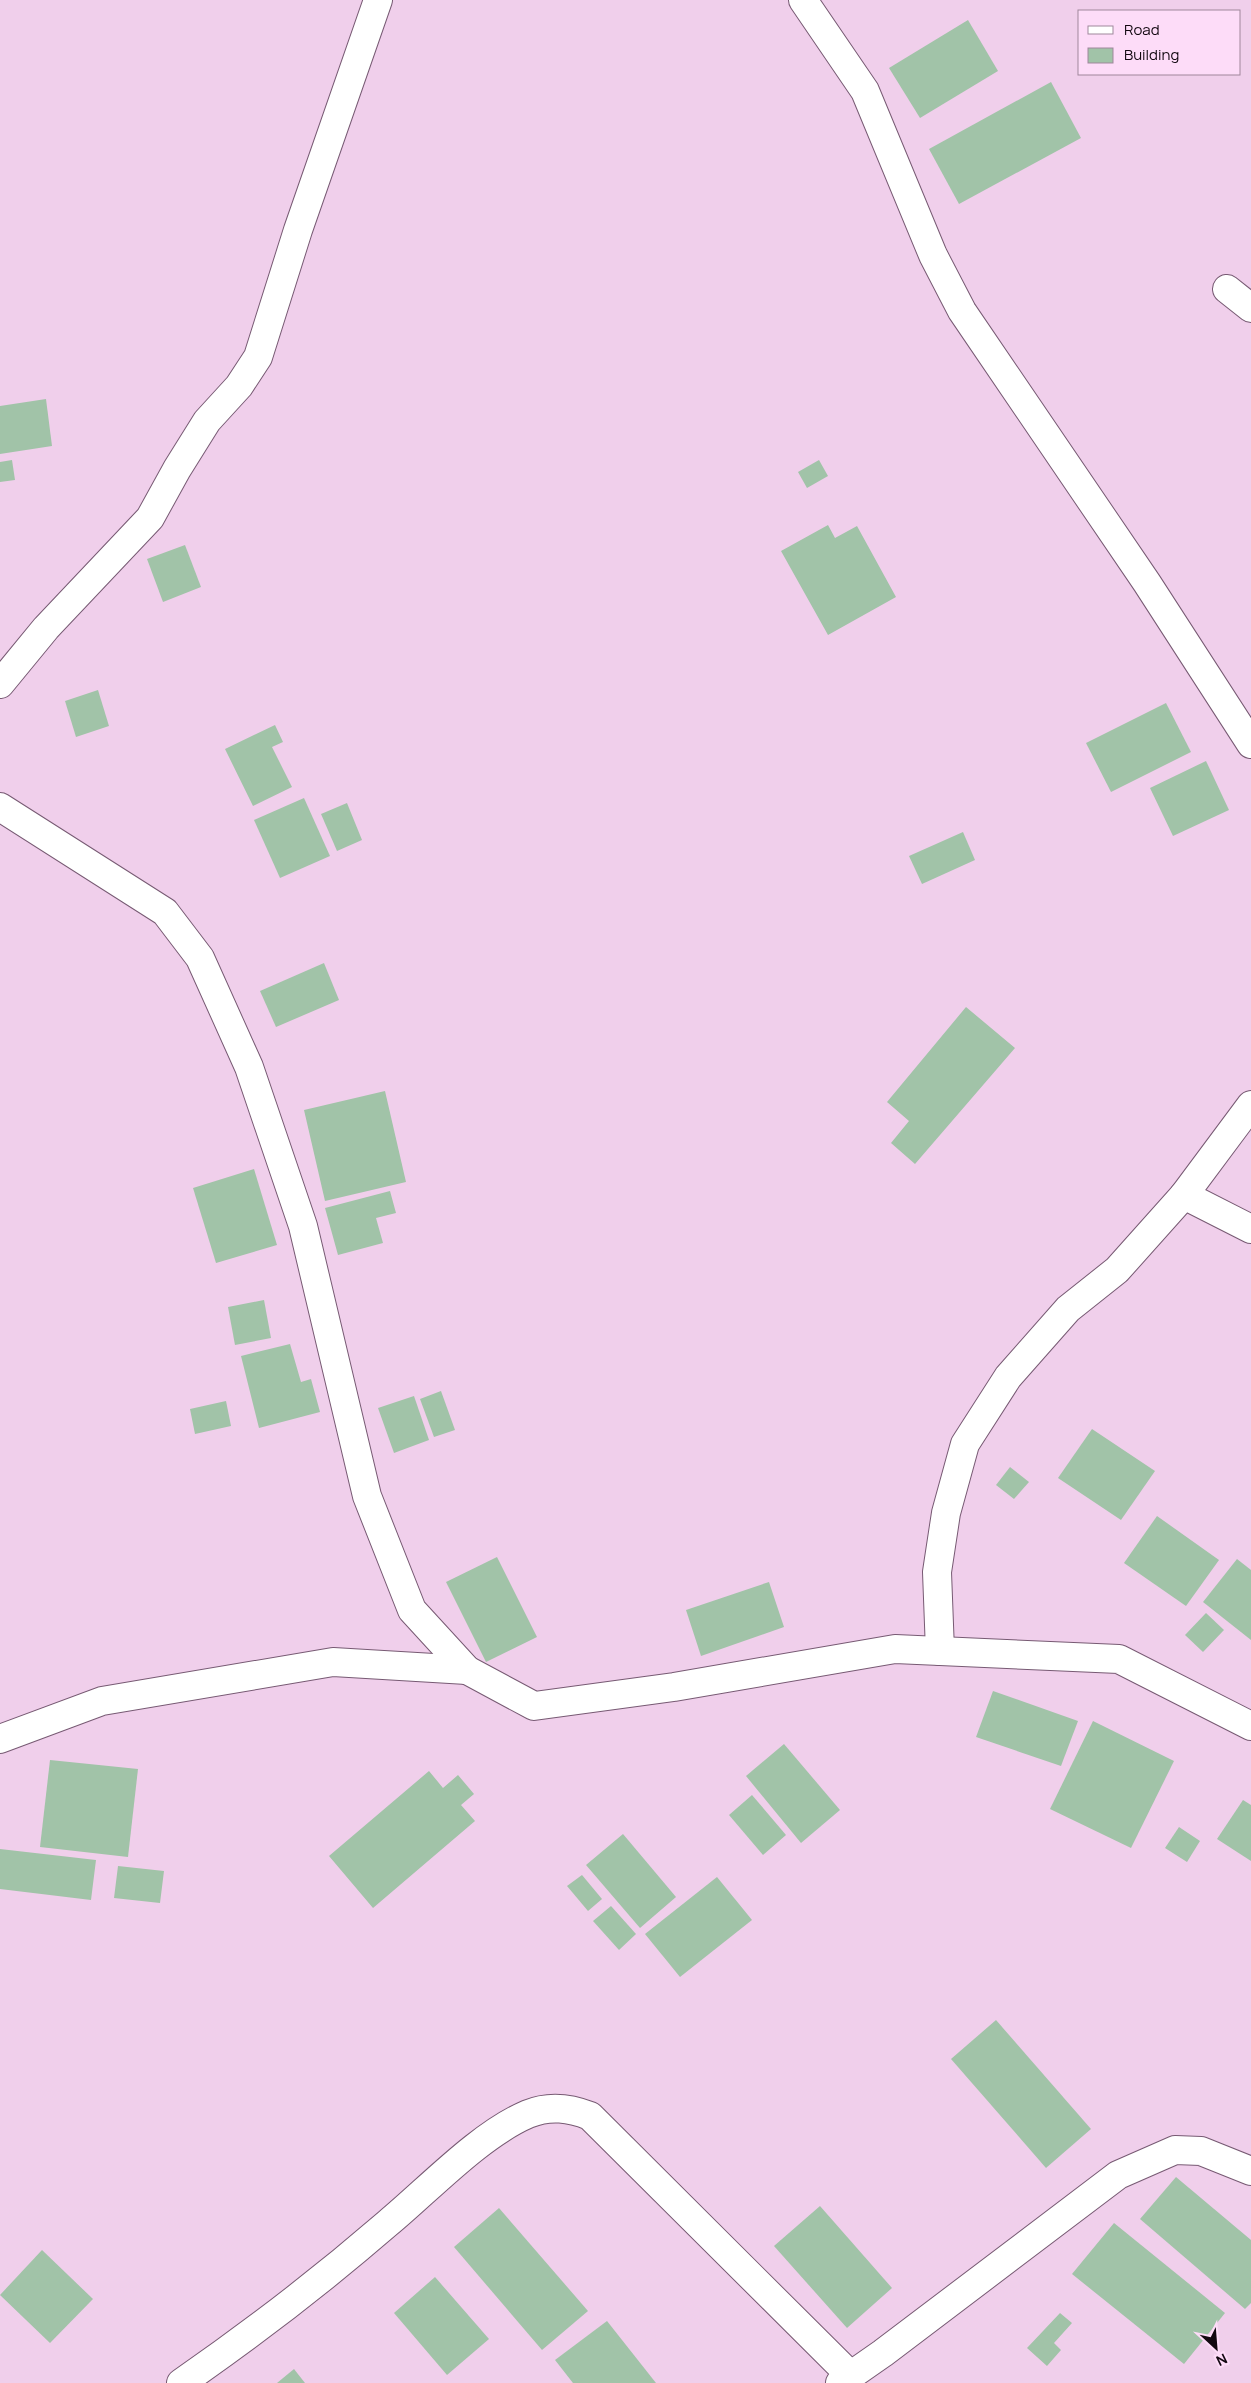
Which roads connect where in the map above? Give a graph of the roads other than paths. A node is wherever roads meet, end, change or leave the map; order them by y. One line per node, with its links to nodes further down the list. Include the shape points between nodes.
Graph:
1 (378, 0): 5 (street, via 298,230 258,357 239,386 207,421 150,518 46,628)
2 (803, 0): 6 (street, via 865,91 933,255 962,312 1147,583)
3 (1227, 288): 4 (street)
4 (1251, 308)
5 (0, 684)
6 (1251, 744)
7 (0, 806): 12 (street, via 165,912 200,958 250,1067 303,1226 367,1496 412,1610)
8 (1251, 1105): 9 (street)
9 (1184, 1195): 10 (street); 11 (street, via 1117,1270 1068,1309 1014,1370 965,1444 946,1513 937,1572)
10 (1251, 1229)
11 (940, 1652): 12 (street, via 895,1649 674,1687 534,1706); 13 (street, via 1119,1659)
12 (467, 1670): 14 (street, via 333,1662 102,1702)
13 (1251, 1726)
14 (0, 1739)
15 (1251, 2171): 16 (street, via 1200,2151 1175,2150 1118,2175)
16 (846, 2379): 17 (street, via 590,2116 571,2108 552,2108 528,2114 487,2138 372,2237 235,2346)
17 (181, 2383)

